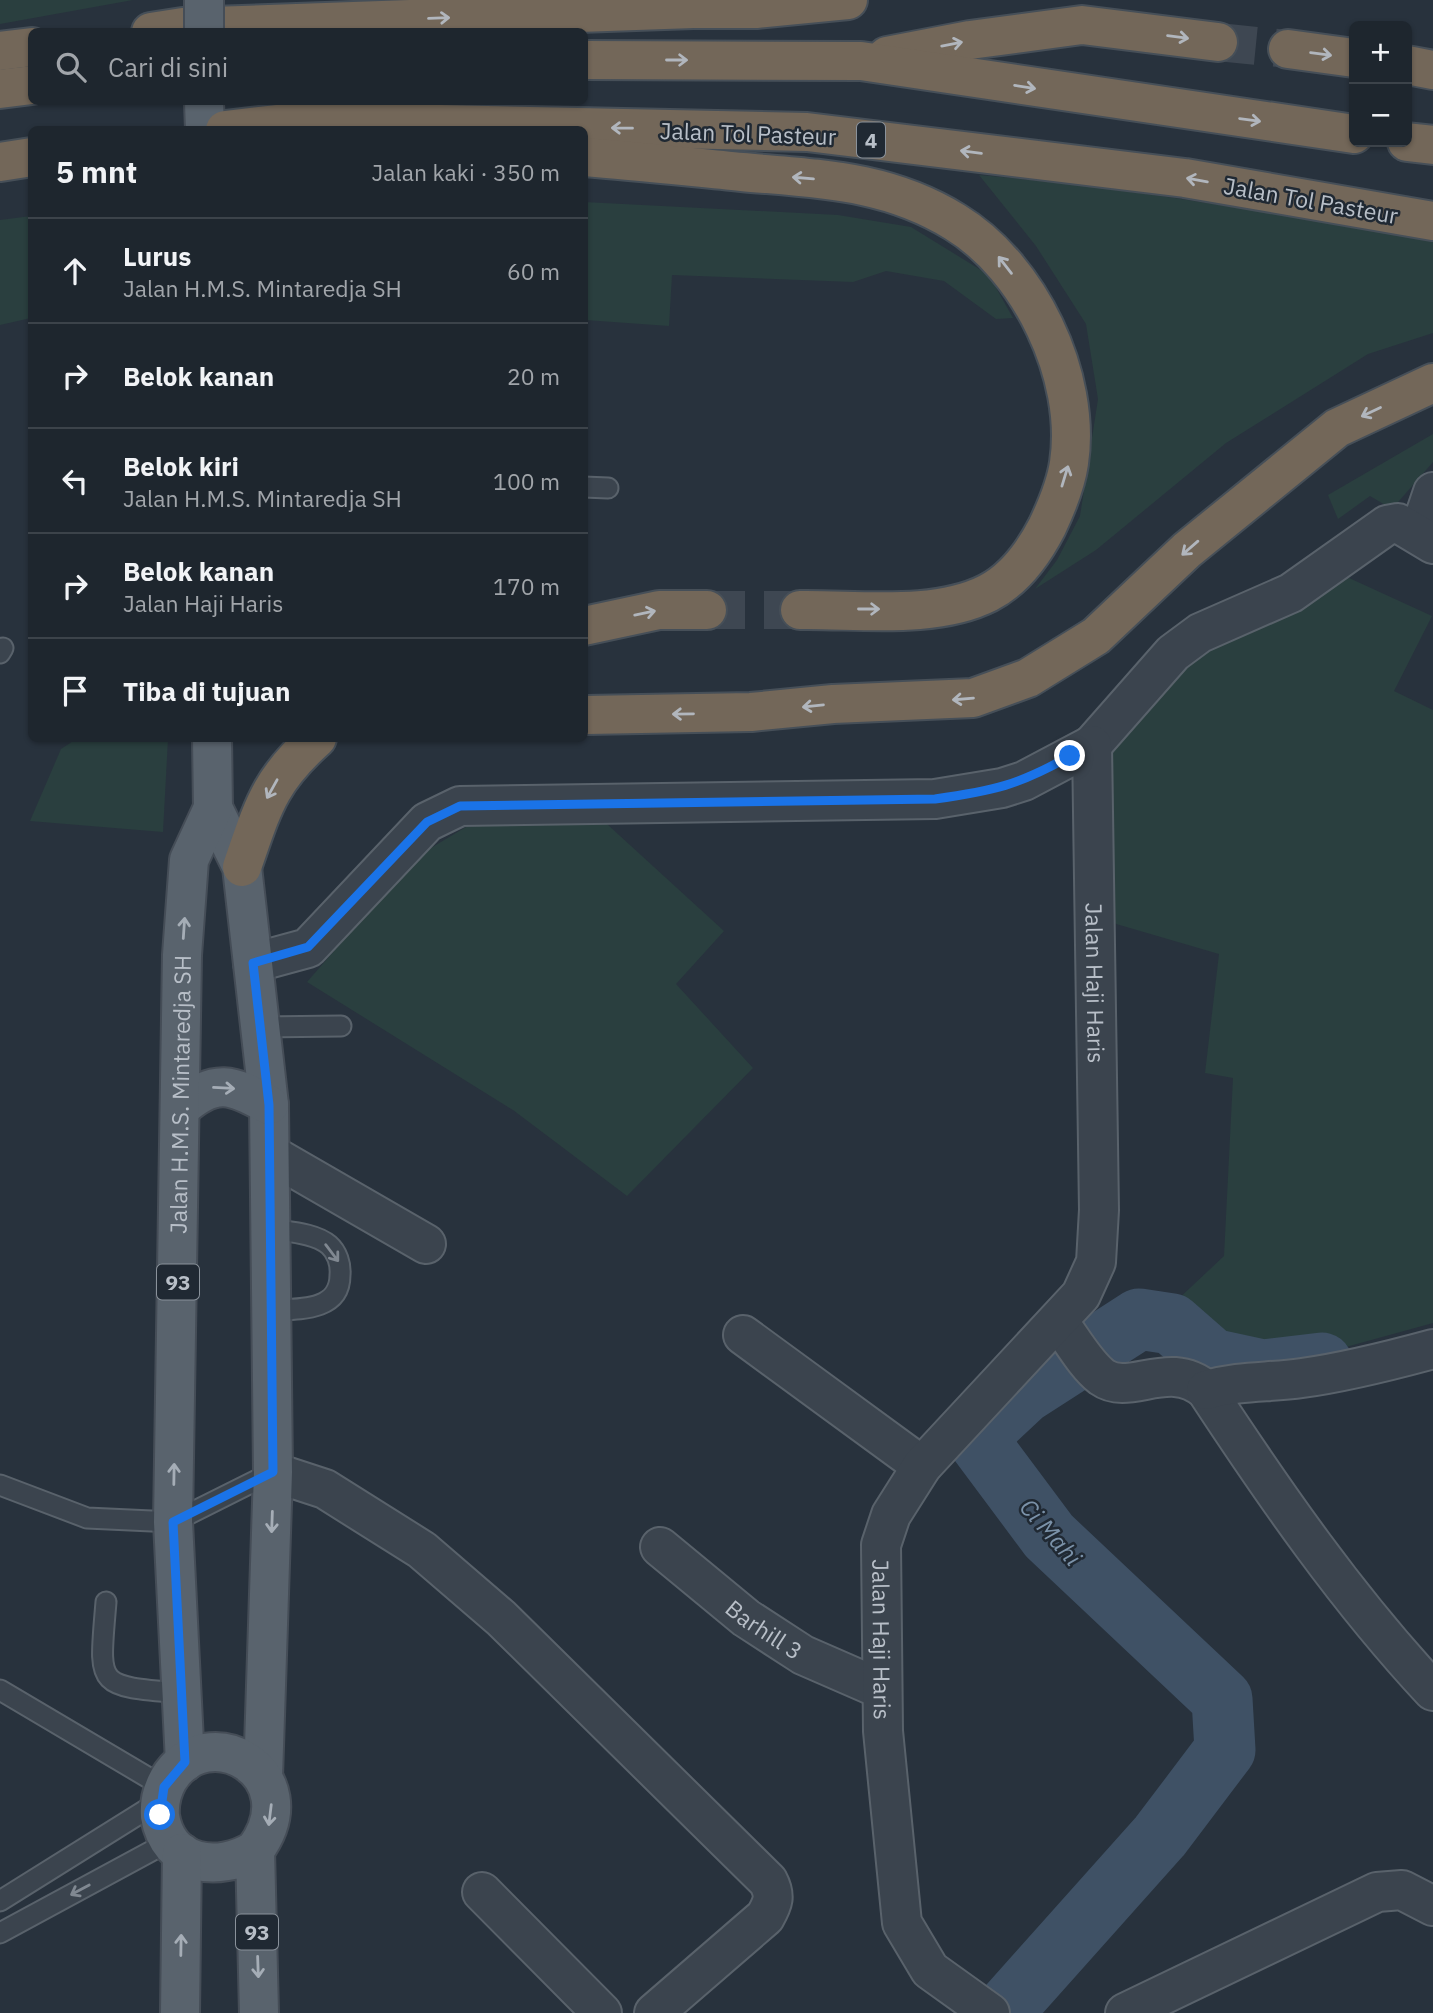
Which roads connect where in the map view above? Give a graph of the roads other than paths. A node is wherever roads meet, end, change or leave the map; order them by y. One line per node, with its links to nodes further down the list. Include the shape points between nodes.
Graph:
1 (204, 0): 4 (main road, bridge)
2 (848, 0): 3 (highway, one-way to 2, via 756,9)
3 (176, 28)
4 (204, 28)
5 (1218, 42): 11 (highway, one-way to 5, via 1082,25)
6 (28, 48): 8 (highway)
7 (1288, 50): 9 (highway, one-way to 9)
8 (0, 51)
9 (1349, 57)
10 (588, 60): 11 (highway, one-way to 11)
11 (861, 61): 22 (highway, one-way to 22)
12 (1412, 66): 13 (highway)
13 (1433, 70)
14 (28, 86): 15 (highway)
15 (0, 89)
16 (205, 105): 18 (main road)
17 (318, 125): 19 (highway, Jalan Tol Pasteur / 4); 20 (highway, Jalan Tol Pasteur / 4, one-way to 17)
18 (205, 126)
19 (300, 126)
20 (388, 126)
21 (588, 129): 28 (highway, Jalan Tol Pasteur / 4, one-way to 21, via 1185,178 807,132)
22 (1349, 133)
23 (1412, 143): 24 (highway)
24 (1433, 145)
25 (588, 157): 35 (highway, one-way to 25, via 933,609 960,604 989,592 1022,568 1054,513 1069,463 1066,382 1054,349 1024,289 993,250 956,222 913,200 857,183)
26 (28, 158): 27 (highway)
27 (0, 162)
28 (1433, 221)
29 (1433, 383): 37 (highway, one-way to 37, via 1337,428 1187,551 1096,636 1028,678 973,698 751,712)
30 (588, 487): 31 (lane)
31 (608, 488)
32 (1433, 492): 33 (street)
33 (1426, 539): 40 (street, via 1398,523 1387,525 1291,593 1199,633 1173,653)
34 (707, 610): 36 (highway, one-way to 34, via 659,610)
35 (800, 610)
36 (588, 625)
37 (588, 715)
38 (212, 742): 41 (main road, Jalan H.M.S. Mintaredja SH / 93)
39 (313, 742): 42 (highway, one-way to 42, via 271,787)
40 (1092, 745): 43 (street, via 1024,781 935,799 460,806 427,822 308,947); 52 (street, Jalan Haji Haris, via 1096,1262)
41 (213, 808): 42 (main road, Jalan H.M.S. Mintaredja SH / 93); 47 (main road, Jalan H.M.S. Mintaredja SH / 93, one-way to 41, via 189,860)
42 (242, 867): 43 (main road, Jalan H.M.S. Mintaredja SH / 93)
43 (253, 963): 45 (main road, Jalan H.M.S. Mintaredja SH / 93)
44 (341, 1026): 45 (lane)
45 (261, 1027): 46 (main road, Jalan H.M.S. Mintaredja SH / 93)
46 (269, 1105): 47 (main road, one-way to 46, via 200,1091 227,1087); 48 (main road, Jalan H.M.S. Mintaredja SH / 93)
47 (181, 1107): 59 (main road, Jalan H.M.S. Mintaredja SH / 93, one-way to 47)
48 (270, 1154): 49 (main road, Jalan H.M.S. Mintaredja SH / 93); 50 (street)
49 (271, 1229): 51 (main road, Jalan H.M.S. Mintaredja SH / 93); 51 (lane, one-way to 51, via 307,1235 328,1245 341,1264 340,1284 331,1300 310,1308)
50 (426, 1244)
51 (273, 1310): 57 (main road, Jalan H.M.S. Mintaredja SH / 93)
52 (1065, 1330): 55 (street, via 1108,1380 1176,1374 1193,1379); 56 (street, Jalan Haji Haris)
53 (743, 1335): 56 (street)
54 (1433, 1349): 55 (street, via 1366,1368 1299,1379 1238,1381)
55 (1206, 1390): 64 (street, via 1260,1476 1384,1639)
56 (922, 1466): 62 (street, Jalan Haji Haris, via 891,1515 881,1545)
57 (273, 1472): 59 (lane); 66 (main road, Jalan H.M.S. Mintaredja SH / 93, one-way to 66); 78 (street, via 325,1489 422,1550 501,1618 768,1881 774,1892 765,1917)
58 (0, 1485): 59 (lane, via 87,1518)
59 (173, 1522): 65 (main road, Jalan H.M.S. Mintaredja SH / 93)
60 (660, 1547): 62 (street, Barhill 3, via 746,1618 803,1655)
61 (106, 1601): 65 (lane, via 104,1672 115,1684 129,1689)
62 (881, 1689): 74 (street, Jalan Haji Haris, via 902,1923 930,1970)
63 (0, 1690): 67 (lane)
64 (1433, 1691)
65 (181, 1693): 67 (main road, Jalan H.M.S. Mintaredja SH / 93)
66 (263, 1777): 67 (main road, via 250,1764 218,1752 200,1755); 69 (main road, Jalan H.M.S. Mintaredja SH / 93, one-way to 69, via 271,1795 272,1815 267,1834)
67 (170, 1783): 68 (main road, Jalan H.M.S. Mintaredja SH / 93, via 164,1829); 71 (lane)
68 (176, 1847): 69 (main road, via 199,1862 219,1865); 73 (lane, one-way to 73); 75 (main road, Jalan H.M.S. Mintaredja SH / 93, one-way to 68)
69 (255, 1850): 76 (main road, Jalan H.M.S. Mintaredja SH / 93, one-way to 76)
70 (482, 1892): 77 (street)
71 (0, 1901)
72 (1433, 1906): 79 (street, via 1402,1890 1377,1892)
73 (0, 1933)
74 (983, 2009)
75 (180, 2013)
76 (259, 2013)
77 (602, 2013)
78 (654, 2013)
79 (1125, 2013)

